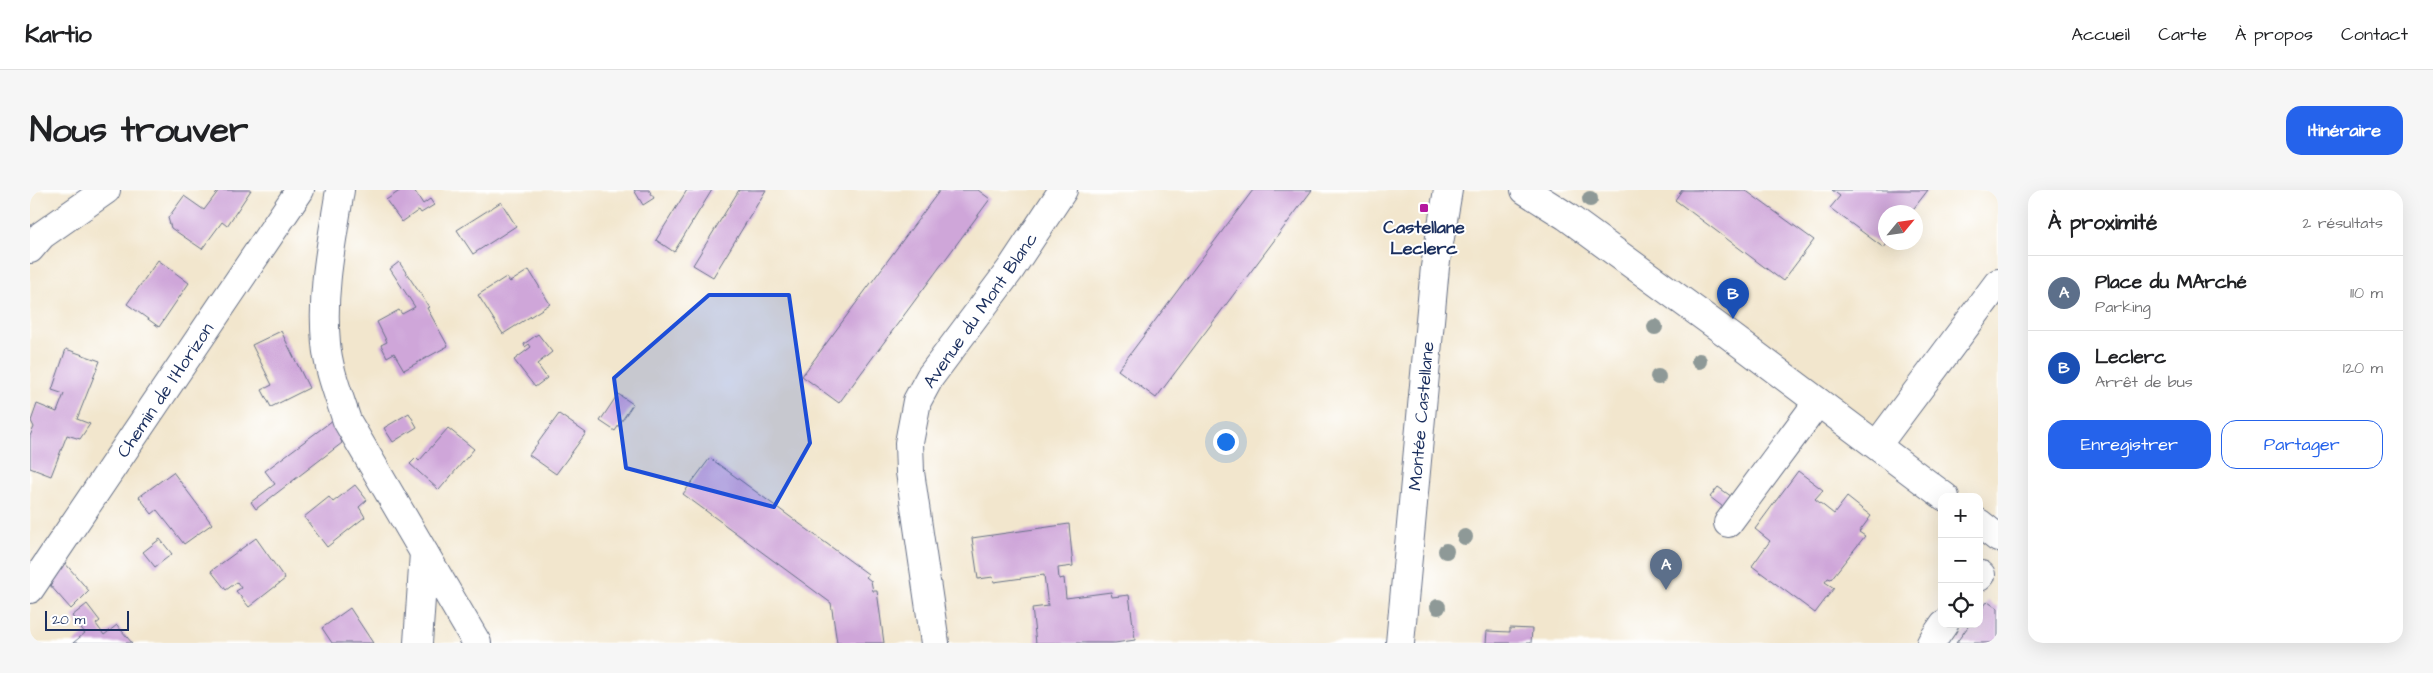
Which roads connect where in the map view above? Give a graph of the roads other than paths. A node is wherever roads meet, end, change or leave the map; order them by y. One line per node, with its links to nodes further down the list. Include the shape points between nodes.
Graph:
1 (106, 190): 7 (street, via 42,235)
2 (300, 190): 16 (street, Chemin de l'Horizon)
3 (340, 190): 15 (street, via 325,290 326,344 347,421)
4 (1063, 190): 20 (street, Avenue du Mont Blanc, via 1010,270 930,377 917,401 909,443 910,472)
5 (1448, 190): 21 (street, Montée Castellane, via 1434,267)
6 (1525, 190): 9 (street, via 1566,216)
7 (30, 249)
8 (1998, 283): 10 (street)
9 (1818, 402): 10 (street); 12 (street)
10 (1877, 445): 11 (street)
11 (1940, 493)
12 (1728, 523)
13 (1983, 526): 14 (street)
14 (1998, 538)
15 (424, 553): 18 (street); 19 (street)
16 (30, 590)
17 (1941, 628): 22 (street)
18 (418, 643)
19 (477, 643)
20 (935, 643)
21 (1400, 643)
22 (1931, 643)

